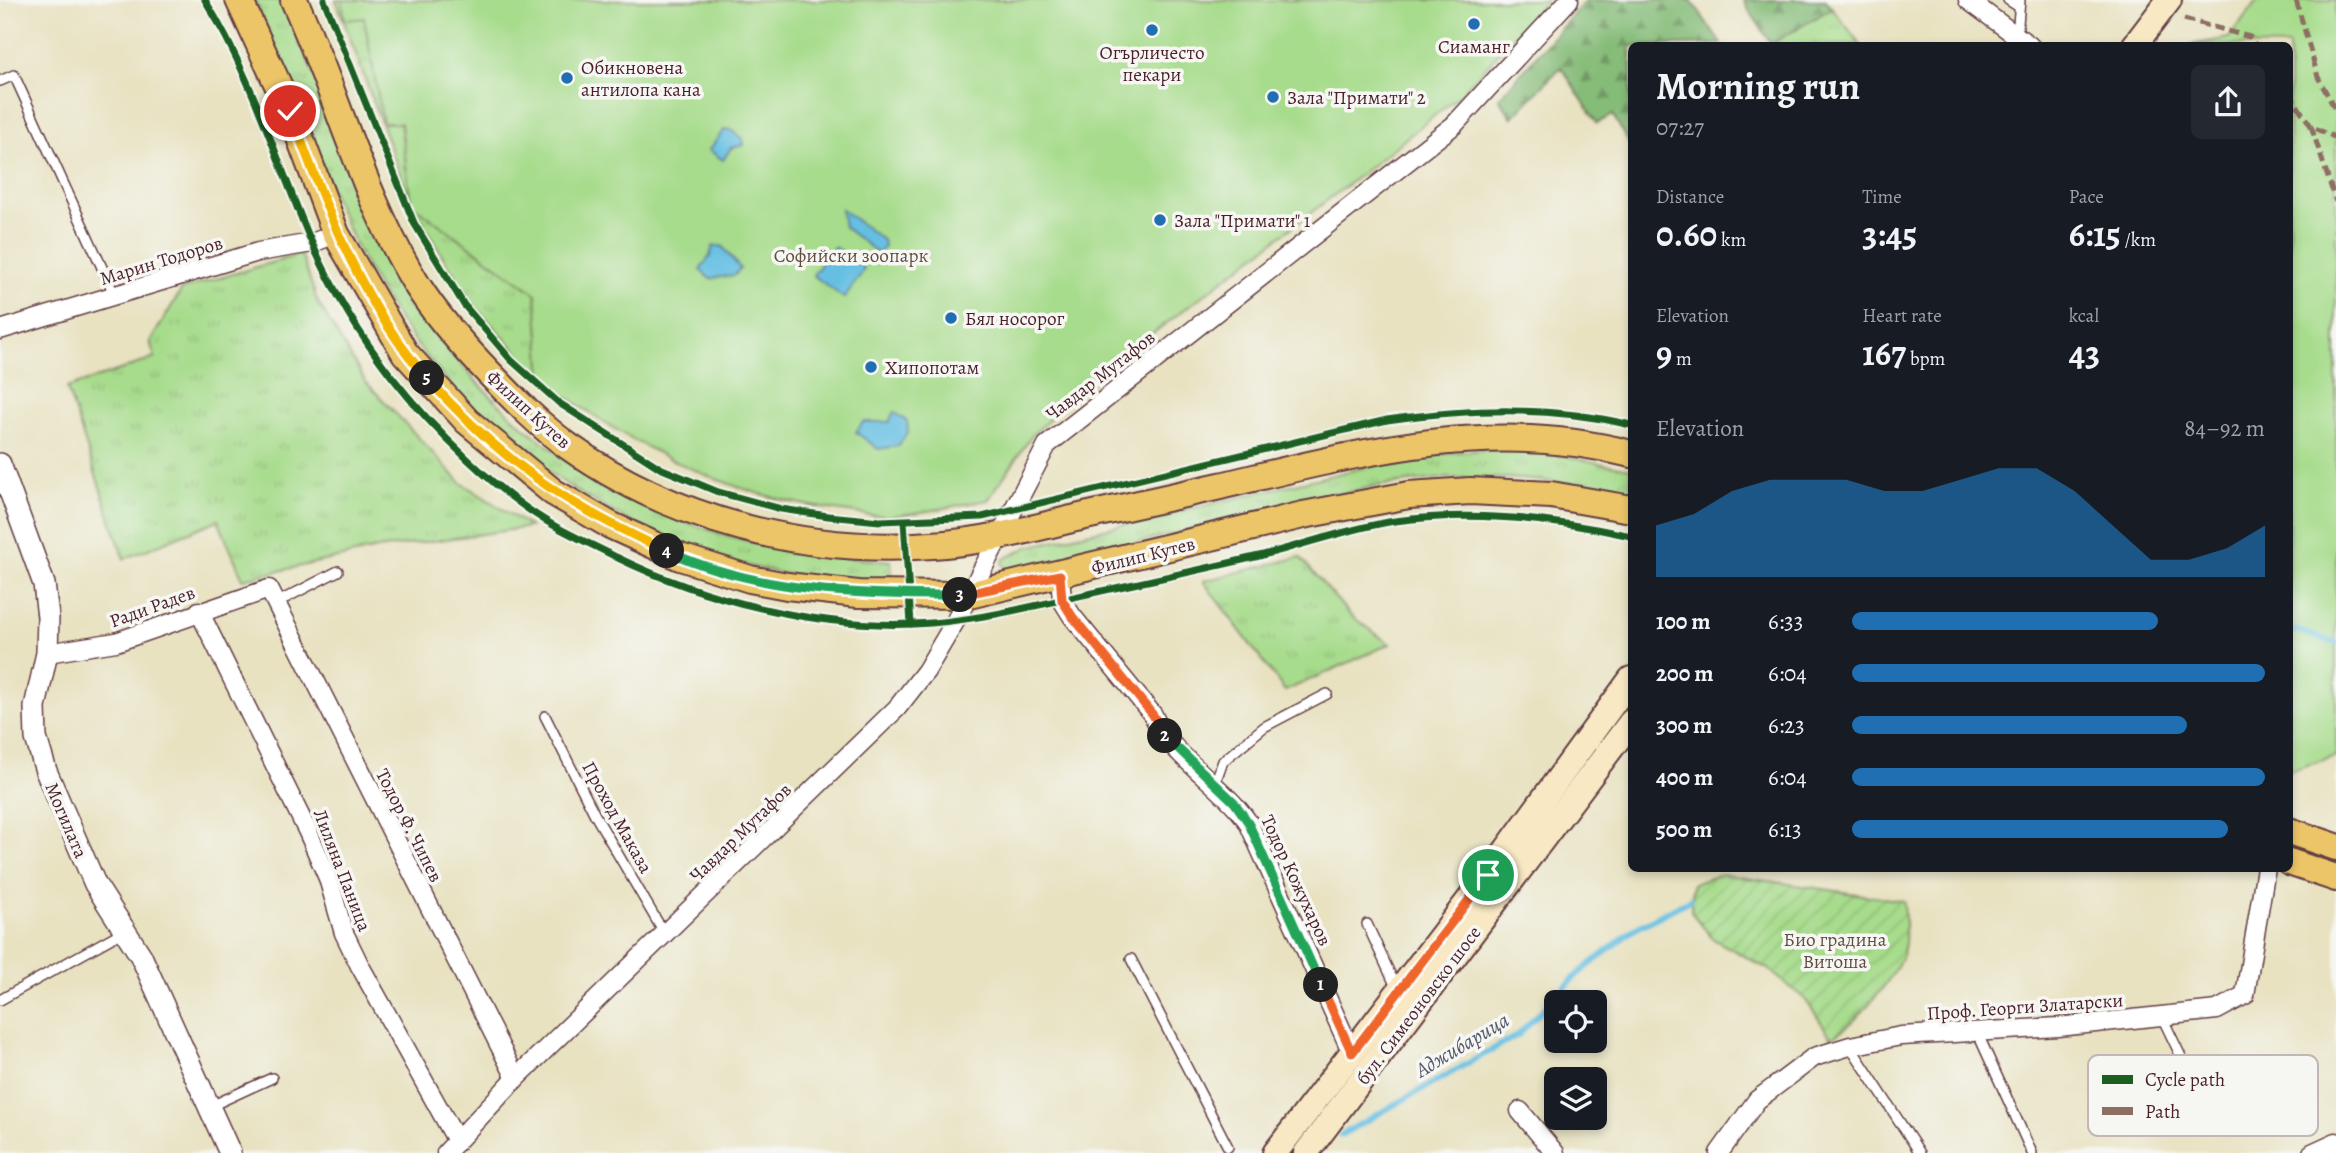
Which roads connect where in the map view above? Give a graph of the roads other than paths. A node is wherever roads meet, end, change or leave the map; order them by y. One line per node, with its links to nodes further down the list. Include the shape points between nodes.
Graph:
1 (239, 0): 11 (main road, Филип Кутев, via 285,99)
2 (294, 0): 17 (main road, Филип Кутев, via 373,195 418,286 470,354 568,446 684,508 768,534 834,544 905,546)
3 (1569, 0): 17 (street, Чавдар Мутафов, via 1454,125 1058,435 1040,455)
4 (1968, 0): 8 (street)
5 (2008, 0): 7 (lane)
6 (2169, 0): 9 (main road)
7 (2020, 4): 8 (lane)
8 (2024, 41)
9 (2137, 42)
10 (0, 81): 12 (lane, via 14,75)
11 (336, 234): 12 (street, Марин Тодоров, via 258,252); 20 (main road, Филип Кутев, via 387,325 446,399 495,447 583,510 680,557 750,579 858,594)
12 (115, 296): 13 (street, Марин Тодоров)
13 (0, 330)
14 (1628, 453): 17 (main road, Филип Кутев, via 1517,438 1404,444)
15 (0, 464): 23 (street, Могилата, via 44,584)
16 (1628, 509): 19 (main road, Филип Кутев, via 1540,494 1470,491 1409,495 1303,515)
17 (998, 537): 20 (street, Чавдар Мутафов)
18 (338, 571): 21 (lane)
19 (1060, 575): 20 (main road, Филип Кутев); 28 (street, Тодор Кожухаров, via 1062,600 1072,616 1153,715 1160,732)
20 (969, 595): 36 (street, Чавдар Мутафов, via 926,671 886,721)
21 (272, 596): 22 (street, Ради Радев); 46 (street, Тодор Ф. Чипев)
22 (199, 611): 23 (street, Ради Радев, via 116,642); 50 (street, Лиляна Паница, via 314,846 344,933)
23 (47, 653): 35 (street, Могилата, via 35,707 36,738 95,884)
24 (1628, 683): 38 (main road, бул. Симеоновско шосе)
25 (1327, 694): 28 (lane, via 1264,727 1223,761)
26 (545, 716): 36 (lane, Проход Маказа, via 595,816)
27 (1628, 726): 54 (main road, бул. Симеоновско шосе)
28 (1215, 783): 43 (street, Тодор Кожухаров, via 1248,822)
29 (2293, 832): 30 (main road)
30 (2336, 847)
31 (2293, 863): 33 (main road)
32 (2265, 872): 40 (street, Проф. Георги Златарски, via 2245,995 2217,1010)
33 (2336, 877)
34 (1367, 924): 38 (lane)
35 (125, 931): 39 (lane); 47 (street, Могилата, via 141,956)
36 (664, 933): 46 (street, Чавдар Мутафов)
37 (1131, 959): 51 (lane)
38 (1398, 993): 43 (main road, бул. Симеоновско шосе)
39 (0, 1000)
40 (2161, 1016): 41 (street, Проф. Георги Златарски); 44 (lane)
41 (1977, 1032): 42 (street, Проф. Георги Златарски, via 1901,1036); 58 (lane)
42 (1850, 1046): 56 (street, Проф. Георги Златарски, via 1814,1057 1757,1100); 57 (lane)
43 (1352, 1053): 53 (main road, бул. Симеоновско шосе)
44 (2180, 1055)
45 (272, 1078): 47 (lane)
46 (516, 1078): 50 (street, Чавдар Мутафов)
47 (209, 1107): 52 (street, Могилата)
48 (1520, 1111): 55 (street)
49 (2336, 1142): 59 (street)
50 (451, 1147)
51 (1228, 1147)
52 (230, 1153)
53 (1275, 1153)
54 (1306, 1153)
55 (1555, 1153)
56 (1719, 1153)
57 (1920, 1153)
58 (2032, 1153)
59 (2312, 1153)

